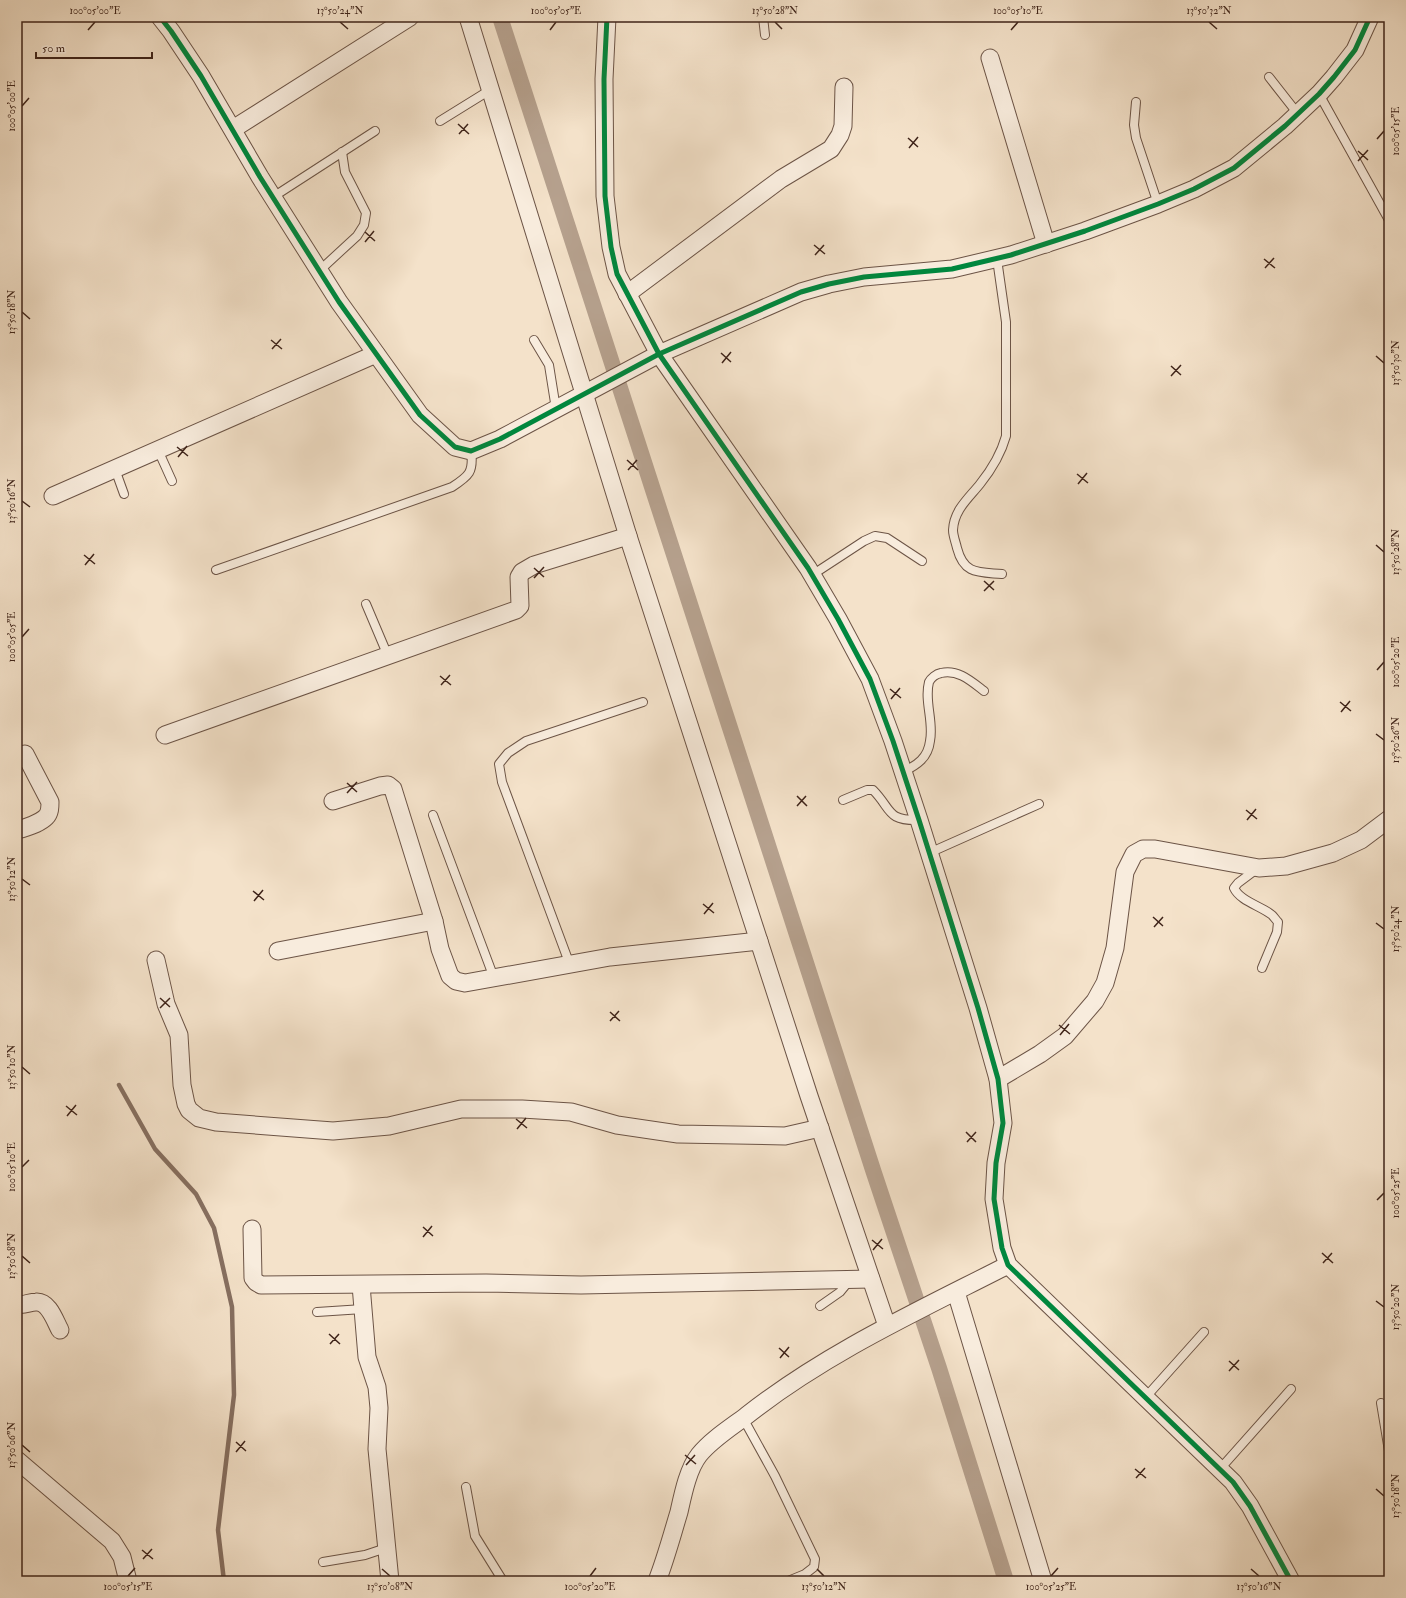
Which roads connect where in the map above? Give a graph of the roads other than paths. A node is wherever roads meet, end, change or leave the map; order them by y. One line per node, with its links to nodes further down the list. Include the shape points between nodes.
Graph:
1 (160, 17): 16 (street, via 184,50)
2 (410, 17): 16 (street)
3 (468, 17): 11 (street)
4 (607, 17): 25 (street, via 604,79 605,196 611,248 617,274)
5 (763, 17): 7 (lane)
6 (1370, 17): 12 (street, via 1355,50)
7 (765, 35)
8 (990, 58): 22 (street)
9 (1269, 77): 14 (lane)
10 (844, 87): 25 (street, via 843,126 831,149 747,203)
11 (490, 90): 15 (lane); 29 (street)
12 (1319, 94): 14 (street); 21 (lane)
13 (1136, 102): 20 (lane, via 1136,138)
14 (1298, 114): 20 (street, via 1234,168)
15 (440, 121)
16 (233, 129): 19 (street)
17 (375, 131): 18 (lane)
18 (342, 152): 19 (lane); 24 (lane, via 345,172 366,213 364,225 357,236)
19 (273, 197): 24 (street)
20 (1158, 204): 22 (street)
21 (1389, 220)
22 (1046, 244): 23 (street)
23 (997, 259): 28 (street, via 952,268 864,277 828,284 801,292); 40 (lane, via 1006,322 1006,436 1002,450 991,469 956,513 953,532 959,554 966,567 975,572)
24 (319, 271): 27 (street)
25 (627, 294): 28 (street)
26 (534, 340): 30 (lane, via 549,365)
27 (376, 354): 31 (street); 32 (street, via 420,416 454,447)
28 (659, 354): 29 (street); 41 (street)
29 (584, 394): 30 (street); 37 (street)
30 (556, 409): 32 (street, via 500,439)
31 (158, 450): 33 (street); 34 (lane)
32 (471, 451): 39 (lane, via 473,463 470,472 452,487)
33 (115, 469): 35 (lane); 36 (street)
34 (172, 480)
35 (124, 494)
36 (53, 496)
37 (628, 536): 43 (street, via 534,565 522,572 519,577 520,606 516,610); 59 (street)
38 (922, 561): 41 (lane, via 887,538 875,536)
39 (216, 570)
40 (1002, 574)
41 (812, 575): 48 (street, via 870,679)
42 (366, 604): 43 (lane)
43 (388, 656): 46 (street)
44 (984, 691): 48 (lane, via 963,675 948,671 936,674 930,681 928,695 930,742 919,764)
45 (643, 702): 62 (lane, via 526,742 508,753 499,764 502,782)
46 (165, 735)
47 (25, 754): 55 (street, via 50,802 50,810 47,817)
48 (903, 772): 54 (street)
49 (843, 800): 54 (lane, via 873,790 895,817)
50 (333, 801): 58 (street, via 380,786 388,785 393,789)
51 (1039, 804): 56 (lane)
52 (433, 815): 64 (lane)
53 (1389, 819): 57 (street, via 1361,840 1333,852 1286,866)
54 (919, 820): 56 (street)
55 (17, 830)
56 (929, 853): 65 (street)
57 (1259, 868): 63 (lane, via 1234,888 1244,898 1273,915 1278,922 1277,932); 65 (street, via 1155,849 1143,849 1134,854 1125,872 1115,948 1105,983 1095,1001 1065,1036)
58 (434, 921): 60 (street); 64 (street, via 440,949 450,976 456,981 466,983)
59 (759, 941): 62 (street, via 610,957); 66 (street)
60 (278, 951)
61 (156, 960): 66 (street, via 166,1004 179,1035 182,1085 186,1104 198,1118 216,1122 333,1131 389,1126 461,1110 522,1109 571,1112 617,1125 678,1134 785,1136)
62 (570, 964): 64 (street)
63 (1262, 968)
64 (494, 978)
65 (998, 1079): 68 (street, via 1003,1123 996,1163 994,1199 1002,1248)
66 (820, 1128): 69 (street)
67 (252, 1229): 71 (street, via 254,1278 261,1285)
68 (1008, 1265): 72 (street); 81 (street)
69 (871, 1279): 70 (street); 77 (street)
70 (849, 1280): 71 (street, via 581,1285); 74 (lane, via 840,1292)
71 (361, 1285): 75 (street)
72 (949, 1295): 77 (street); 95 (street)
73 (17, 1304): 78 (street, via 41,1303 50,1310)
74 (820, 1306)
75 (363, 1309): 76 (lane); 88 (street, via 367,1357 377,1387 377,1449)
76 (316, 1312)
77 (887, 1326): 83 (street, via 769,1397)
78 (60, 1330)
79 (1204, 1332): 81 (lane)
80 (1291, 1389): 86 (lane)
81 (1145, 1398): 86 (street)
82 (1381, 1403): 84 (lane)
83 (743, 1418): 93 (street, via 699,1455 687,1479); 94 (lane, via 775,1476 815,1559 814,1567)
84 (1389, 1446)
85 (17, 1460): 90 (street, via 112,1541 122,1557)
86 (1220, 1469): 96 (street, via 1250,1506)
87 (466, 1488): 92 (lane, via 475,1536)
88 (386, 1548): 89 (lane); 91 (street)
89 (323, 1562)
90 (128, 1581)
91 (390, 1581)
92 (503, 1581)
93 (657, 1581)
94 (788, 1581)
95 (1043, 1581)
96 (1291, 1581)

